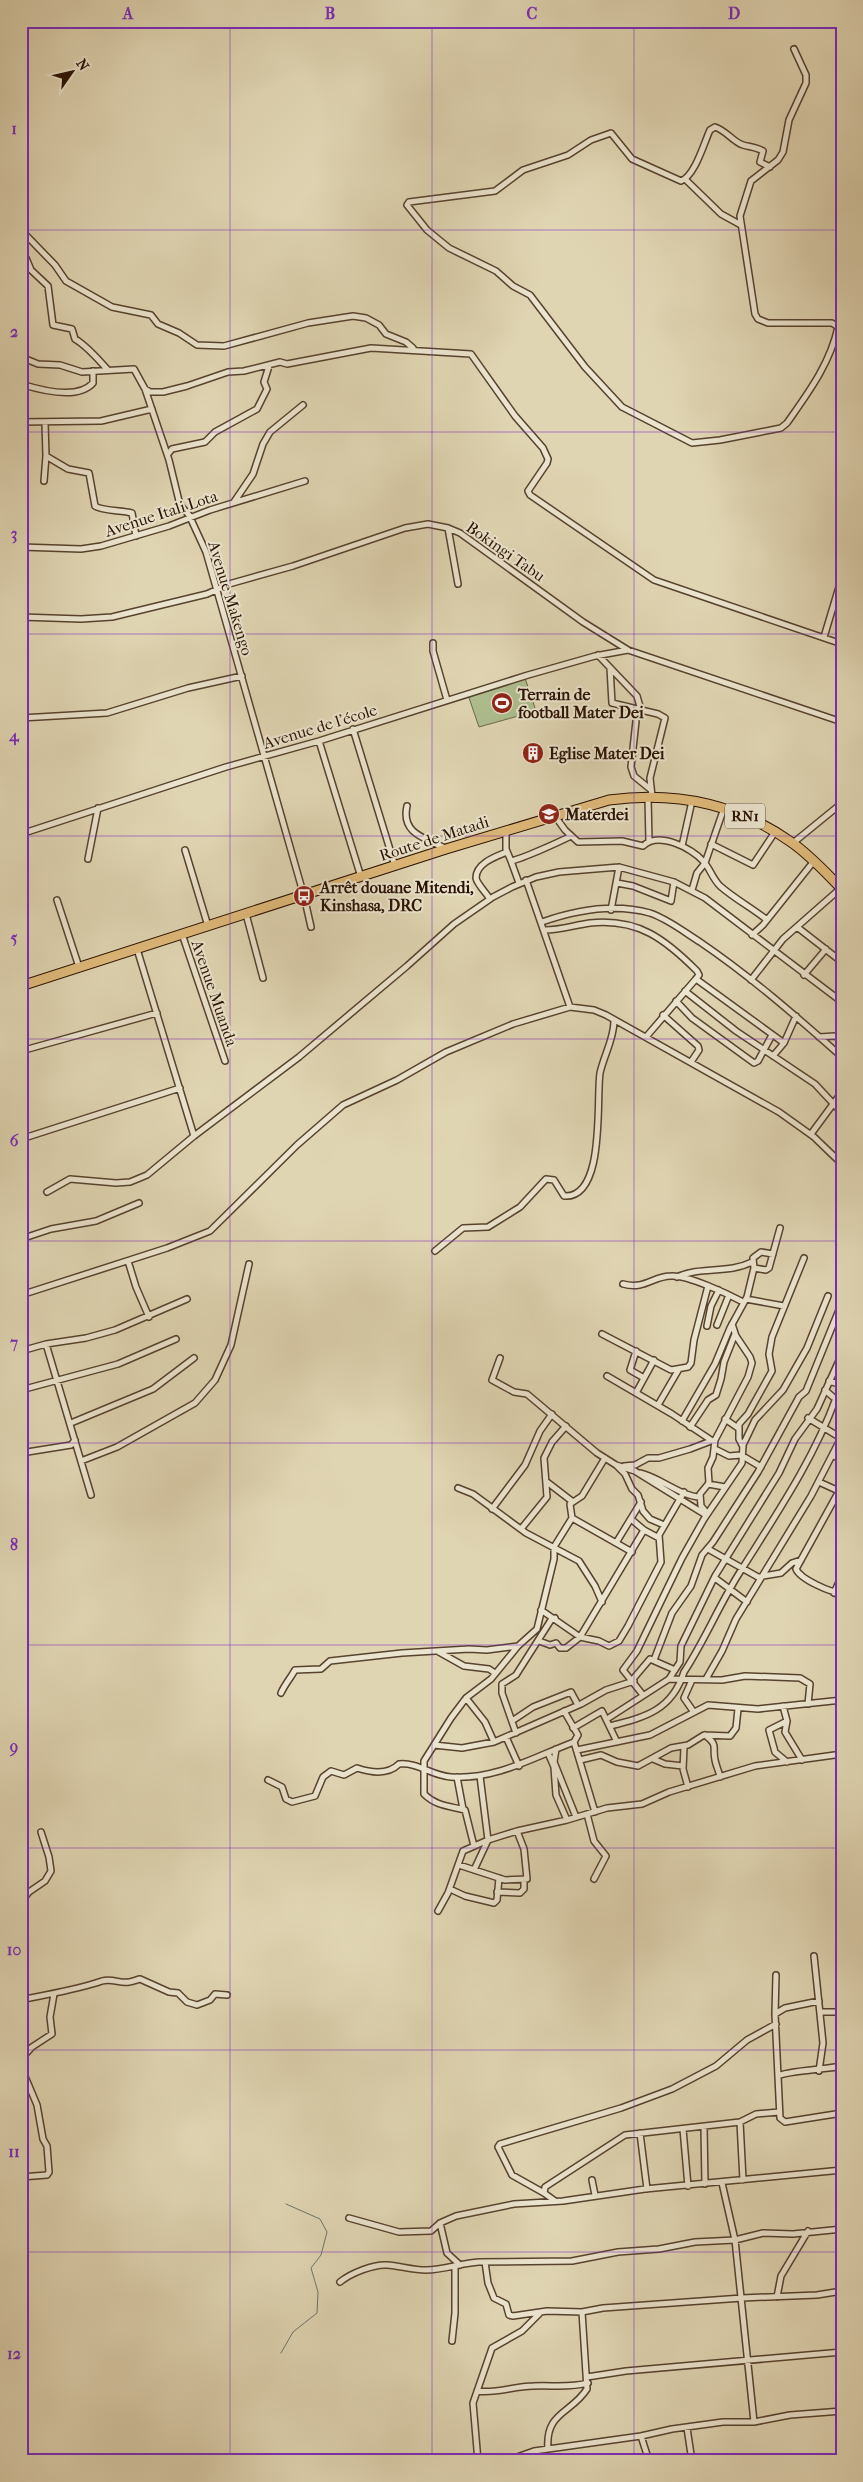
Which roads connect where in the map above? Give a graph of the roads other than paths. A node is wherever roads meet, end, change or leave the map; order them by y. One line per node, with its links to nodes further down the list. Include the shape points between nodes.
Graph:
1 (794, 49): 2 (street, via 806,75 806,83 789,120 782,152)
2 (770, 167): 3 (street, via 760,162 763,151 741,144 726,131 715,127 710,130 696,165); 4 (street, via 749,184 740,216)
3 (685, 179): 4 (street, via 721,214); 4 (street, via 632,159 611,133 591,140 568,155 523,170 496,190 421,199 409,202 407,206 427,230 450,249 496,271 530,295 585,367 622,408 692,443 784,426 818,378 838,327 835,324 758,320)
4 (741, 225)
5 (21, 230): 7 (street, via 66,281 112,307 151,315 158,324 197,345 224,346 308,323 354,316 366,318)
6 (26, 258): 10 (street, via 31,270 48,286 53,325 72,329 75,339 83,343)
7 (415, 350): 9 (street, via 371,348); 31 (street, via 470,353 475,357 547,457 547,464 528,491 530,495 654,580)
8 (21, 357): 11 (street, Avenue Makengo, via 38,364)
9 (269, 366): 13 (street, via 228,372 163,392); 18 (street, via 264,382 267,389 258,408 215,432 205,442 172,449)
10 (107, 369): 11 (street, Avenue Makengo); 13 (street, Avenue Makengo, via 134,369)
11 (93, 371): 12 (street, via 92,385 80,390 48,391)
12 (21, 384)
13 (146, 389): 15 (street, Avenue Makengo)
14 (303, 405): 22 (street, via 269,433 253,474)
15 (152, 409): 17 (street, via 112,420); 18 (street, Avenue Makengo)
16 (21, 422): 17 (street)
17 (45, 423): 19 (street)
18 (168, 454): 23 (street, Avenue Makengo, via 180,505)
19 (46, 456): 20 (street); 25 (street, via 68,469 89,473 96,508 132,513)
20 (44, 481)
21 (305, 481): 22 (street, Avenue Itali Lota)
22 (234, 502): 23 (street, Avenue Itali Lota)
23 (191, 519): 25 (street, Avenue Itali Lota); 29 (street, Avenue Makengo, via 206,552)
24 (448, 528): 28 (street); 29 (street, Bokingi Tabu, via 422,524 404,528 229,584); 34 (street, Bokingi Tabu, via 460,533 583,622)
25 (136, 536): 26 (street, Avenue Itali Lota, via 81,549)
26 (21, 547)
27 (842, 577): 31 (street)
28 (458, 584)
29 (216, 591): 30 (street, Bokingi Tabu, via 112,617 65,619); 37 (street, Avenue Makengo)
30 (21, 616)
31 (824, 637): 33 (street)
32 (433, 643): 38 (street)
33 (842, 644)
34 (628, 650): 35 (street, Avenue de l'école); 42 (street, Bokingi Tabu)
35 (598, 655): 36 (street); 38 (street, Avenue de l'école)
36 (610, 668): 39 (street, via 637,696); 39 (street, via 611,702)
37 (242, 676): 40 (street, via 107,713); 45 (street, Avenue Makengo)
38 (447, 700): 43 (street, Avenue de l'école)
39 (641, 710): 46 (street, via 665,718 650,778)
40 (21, 718)
41 (636, 721): 46 (street, via 632,767 634,776)
42 (842, 722)
43 (353, 729): 44 (street, Avenue de l'école); 68 (street)
44 (319, 741): 45 (street, Avenue de l'école); 70 (street)
45 (266, 756): 50 (street, Avenue de l'école); 77 (street, Avenue Makengo)
46 (650, 794): 47 (highway, Route de Matadi / RN1); 52 (highway, Route de Matadi / RN1, via 609,800); 57 (street)
47 (692, 801): 51 (highway, Route de Matadi / RN1); 60 (street)
48 (842, 803): 58 (street)
49 (407, 806): 61 (street, via 405,818 409,827)
50 (98, 808): 55 (street, Avenue de l'école); 64 (street)
51 (724, 808): 54 (highway, Route de Matadi / RN1); 59 (street)
52 (555, 816): 53 (highway, Route de Matadi / RN1); 56 (street)
53 (506, 830): 61 (highway, Route de Matadi / RN1); 63 (street)
54 (775, 832): 58 (highway, Route de Matadi / RN1); 59 (street, via 753,865)
55 (21, 834)
56 (571, 836): 57 (street, via 578,842 622,841 644,846); 65 (street)
57 (649, 842): 60 (street, via 663,841)
58 (793, 843): 66 (highway, Route de Matadi / RN1)
59 (711, 844): 67 (street)
60 (682, 846): 67 (street)
61 (446, 849): 68 (highway, Route de Matadi / RN1)
62 (185, 850): 84 (street)
63 (507, 852): 65 (street); 78 (street, via 486,861 477,875)
64 (88, 859)
65 (511, 861): 73 (street)
66 (814, 861): 75 (highway, Route de Matadi / RN1); 82 (street)
67 (705, 863): 76 (street, via 697,873); 82 (street, via 711,877 721,887)
68 (395, 866): 70 (highway, Route de Matadi / RN1)
69 (620, 867): 71 (street, via 578,868); 72 (street); 74 (street)
70 (361, 877): 77 (highway, Route de Matadi / RN1)
71 (526, 880): 73 (street); 83 (street)
72 (674, 882): 74 (street, via 671,901); 76 (street)
73 (519, 883): 78 (street)
74 (617, 883): 80 (street)
75 (842, 888): 85 (street)
76 (692, 890): 89 (street)
77 (304, 896): 81 (highway, Route de Matadi / RN1); 86 (street, Avenue Makengo)
78 (490, 899): 124 (street, via 454,924 299,1057)
79 (57, 900): 94 (street)
80 (611, 910): 83 (street, via 573,911); 98 (street, via 655,915 690,935)
81 (246, 914): 84 (highway, Route de Matadi / RN1); 96 (street)
82 (767, 920): 89 (street)
83 (542, 922): 87 (street)
84 (208, 926): 88 (highway, Route de Matadi / RN1)
85 (797, 927): 91 (street); 92 (street)
86 (311, 928)
87 (544, 930): 97 (street, via 602,922 641,928 660,938 685,959 697,971); 103 (street)
88 (182, 934): 90 (highway, Route de Matadi / RN1); 117 (street, Avenue Muanda)
89 (752, 935): 92 (street)
90 (137, 949): 94 (highway, Route de Matadi / RN1); 104 (street)
91 (826, 949): 93 (street); 95 (street)
92 (773, 951): 95 (street); 98 (street)
93 (842, 962)
94 (79, 967): 99 (highway, Route de Matadi / RN1)
95 (804, 975): 102 (street)
96 (264, 978)
97 (696, 979): 100 (street); 108 (street)
98 (751, 980): 106 (street)
99 (21, 986)
100 (685, 991): 101 (street); 113 (street)
101 (676, 1001): 105 (street); 113 (street, via 692,1018 750,1060 757,1062)
102 (842, 1002)
103 (570, 1007): 107 (street, via 598,1011); 134 (street, via 512,1024 446,1052 343,1105 297,1145 210,1231)
104 (157, 1013): 114 (street); 119 (street)
105 (663, 1014): 110 (street); 118 (street, via 698,1046 699,1050)
106 (796, 1016): 109 (street); 112 (street)
107 (614, 1021): 110 (street); 131 (street, via 600,1075 597,1145 585,1187 576,1194 564,1196 554,1180 546,1178 520,1208 488,1227 463,1228)
108 (772, 1035): 112 (street); 113 (street)
109 (819, 1036): 111 (street, via 835,1036); 116 (street)
110 (646, 1037): 118 (street)
111 (842, 1040)
112 (784, 1043): 115 (street)
113 (764, 1050): 115 (street)
114 (21, 1051)
115 (773, 1056): 121 (street, via 815,1084)
116 (842, 1057)
117 (225, 1061)
118 (691, 1062): 123 (street, via 780,1112)
119 (180, 1088): 124 (street); 125 (street)
120 (842, 1092): 121 (street)
121 (834, 1105): 122 (street); 123 (street)
122 (842, 1113)
123 (811, 1134): 126 (street)
124 (194, 1136): 127 (street, via 143,1178 116,1184 70,1179)
125 (21, 1139)
126 (842, 1164)
127 (47, 1192)
128 (139, 1203): 130 (street, via 96,1221)
129 (780, 1228): 132 (street)
130 (21, 1238)
131 (435, 1250)
132 (773, 1254): 136 (street, via 759,1252 754,1256); 136 (street, via 767,1270)
133 (804, 1258): 147 (street)
134 (128, 1261): 141 (street); 148 (street)
135 (249, 1264): 194 (street, via 231,1345 215,1380 195,1403 117,1447)
136 (753, 1265): 137 (street, via 724,1271 694,1270); 145 (street)
137 (677, 1277): 138 (street, via 634,1286); 139 (street)
138 (622, 1284)
139 (708, 1286): 140 (street); 163 (street, via 691,1363)
140 (719, 1290): 142 (street); 151 (street, via 711,1306)
141 (21, 1295)
142 (729, 1295): 145 (street); 150 (street)
143 (828, 1296): 187 (street, via 798,1364 780,1394 755,1420)
144 (188, 1299): 148 (street)
145 (744, 1301): 147 (street); 149 (street)
146 (841, 1305): 196 (street, via 811,1382 792,1408)
147 (784, 1306): 181 (street, via 772,1337 769,1356 772,1371)
148 (149, 1317): 156 (street, via 102,1334)
149 (732, 1324): 154 (street); 177 (street, via 715,1364)
150 (717, 1325)
151 (707, 1326)
152 (21, 1330): 157 (street)
153 (602, 1334): 158 (street)
154 (735, 1334): 176 (street, via 752,1363); 180 (street, via 716,1395 708,1400)
155 (176, 1339): 166 (street, via 118,1364)
156 (46, 1344): 157 (street); 166 (street)
157 (24, 1351)
158 (636, 1351): 162 (street); 165 (street, via 630,1370)
159 (842, 1354): 167 (street)
160 (194, 1358): 178 (street, via 153,1389)
161 (500, 1358): 174 (street, via 492,1380 514,1392 526,1394)
162 (654, 1360): 163 (street, via 672,1370); 165 (street)
163 (680, 1369): 173 (street)
164 (607, 1376): 171 (street)
165 (644, 1378): 171 (street)
166 (57, 1380): 169 (street); 178 (street)
167 (829, 1381): 168 (street); 170 (street)
168 (842, 1386)
169 (21, 1390)
170 (825, 1390): 172 (street); 175 (street, via 817,1409)
171 (636, 1393): 173 (street)
172 (839, 1399): 182 (street)
173 (658, 1406): 177 (street)
174 (552, 1414): 179 (street); 210 (street, via 540,1431 526,1465)
175 (808, 1418): 182 (street); 222 (street)
176 (725, 1419): 181 (street); 185 (street)
177 (682, 1421): 180 (street)
178 (71, 1423): 184 (street)
179 (566, 1426): 192 (street); 198 (street, via 544,1458)
180 (690, 1427): 185 (street)
181 (738, 1428): 187 (street)
182 (824, 1430): 183 (street); 224 (street)
183 (841, 1437): 191 (street)
184 (75, 1440): 186 (street); 188 (street)
185 (713, 1444): 190 (street, via 729,1456); 195 (street, via 648,1458 633,1465); 200 (street)
186 (69, 1445): 188 (street); 189 (street)
187 (743, 1447): 190 (street)
188 (78, 1448): 194 (street)
189 (21, 1453)
190 (742, 1456): 196 (street); 202 (street, via 742,1464)
191 (833, 1456): 193 (street); 199 (street)
192 (605, 1458): 195 (street); 208 (street, via 582,1496)
193 (842, 1459)
194 (81, 1461): 205 (street)
195 (618, 1465): 197 (street); 209 (street)
196 (761, 1467): 220 (street)
197 (637, 1473): 203 (street, via 649,1474); 207 (street)
198 (546, 1482): 208 (street); 215 (street, via 547,1497)
199 (819, 1482): 204 (street); 227 (street)
200 (708, 1484): 202 (street); 206 (street, via 700,1492)
201 (458, 1488): 210 (street)
202 (725, 1488): 211 (street)
203 (684, 1492): 206 (street); 207 (street)
204 (841, 1492): 223 (street)
205 (91, 1495)
206 (700, 1497): 211 (street)
207 (680, 1499): 211 (street); 214 (street)
208 (573, 1502): 212 (street, via 570,1504)
209 (641, 1502): 213 (street); 214 (street, via 647,1517)
210 (492, 1509): 215 (street)
211 (707, 1514): 244 (street, via 637,1651 623,1670)
212 (572, 1518): 218 (street); 219 (street)
213 (631, 1519): 216 (street); 218 (street)
214 (664, 1525): 217 (street)
215 (521, 1529): 219 (street)
216 (644, 1530): 217 (street); 221 (street)
217 (659, 1538): 235 (street, via 661,1562 619,1641 610,1646)
218 (616, 1543): 221 (street)
219 (554, 1547): 231 (street, via 580,1562); 233 (street)
220 (708, 1549): 222 (street); 239 (street, via 702,1555 691,1586 673,1611)
221 (632, 1552): 231 (street)
222 (727, 1559): 224 (street); 226 (street)
223 (801, 1560): 227 (street, via 781,1573); 229 (street, via 796,1569 798,1573)
224 (743, 1568): 227 (street); 228 (street)
225 (842, 1575): 229 (street)
226 (715, 1578): 228 (street); 240 (street, via 681,1646 681,1661)
227 (762, 1578): 232 (street)
228 (730, 1591): 232 (street); 245 (street, via 684,1672)
229 (834, 1593): 230 (street)
230 (842, 1594)
231 (602, 1602): 235 (street)
232 (747, 1602): 243 (street)
233 (541, 1610): 234 (street); 237 (street, via 537,1629)
234 (555, 1618): 235 (street); 236 (street)
235 (580, 1637): 236 (street, via 566,1648)
236 (539, 1641): 258 (street, via 513,1679 502,1684)
237 (518, 1646): 238 (street); 241 (street)
238 (436, 1652): 241 (street, via 464,1666); 247 (street, via 330,1661 321,1669 296,1670)
239 (654, 1660): 240 (street); 244 (street, via 650,1659)
240 (674, 1670): 242 (street)
241 (496, 1673): 249 (street)
242 (669, 1679): 245 (street); 248 (street)
243 (706, 1679): 246 (street); 251 (street, via 745,1676 800,1678 810,1684)
244 (633, 1680): 248 (street); 252 (street)
245 (683, 1680): 246 (street); 260 (street, via 678,1690 655,1711)
246 (692, 1680): 256 (street, via 684,1698)
247 (281, 1693)
248 (643, 1695): 257 (street)
249 (466, 1698): 265 (street, via 485,1722); 268 (street)
250 (842, 1700): 251 (street)
251 (808, 1704): 253 (street)
252 (578, 1705): 255 (street); 258 (street, via 570,1692 533,1707)
253 (783, 1706): 254 (street); 259 (street)
254 (738, 1709): 256 (street, via 715,1704); 263 (street, via 732,1735)
255 (564, 1711): 261 (street); 262 (street)
256 (693, 1711): 267 (street, via 657,1732)
257 (607, 1719): 260 (street); 261 (street, via 601,1711)
258 (512, 1721): 262 (street)
259 (787, 1721): 276 (street, via 786,1732); 277 (street, via 769,1730 775,1752)
260 (610, 1726): 267 (street)
261 (574, 1728): 266 (street, via 578,1734)
262 (516, 1733): 264 (street)
263 (705, 1735): 269 (street); 283 (street, via 714,1743 714,1758)
264 (506, 1737): 265 (street); 278 (street)
265 (494, 1742): 268 (street, via 462,1748)
266 (574, 1742): 270 (street); 271 (street)
267 (617, 1742): 271 (street)
268 (434, 1745): 280 (street, via 424,1761)
269 (684, 1746): 274 (street, via 671,1748); 279 (street)
270 (556, 1749): 272 (street); 289 (street, via 554,1762)
271 (577, 1750): 275 (street)
272 (548, 1753): 278 (street); 290 (street, via 554,1767 556,1795)
273 (842, 1754): 276 (street)
274 (653, 1759): 275 (street, via 634,1766 602,1756); 279 (street)
275 (580, 1760): 287 (street)
276 (802, 1760): 277 (street)
277 (786, 1762): 283 (street, via 755,1766)
278 (519, 1766): 281 (street)
279 (683, 1766): 285 (street)
280 (425, 1770): 282 (street, via 436,1775); 284 (street, via 401,1763 392,1771 377,1773 357,1768 344,1775 331,1771 323,1777 315,1796 292,1802 286,1799 282,1788); 286 (street, via 424,1794 432,1802)
281 (480, 1776): 282 (street); 293 (street)
282 (457, 1777): 286 (street)
283 (720, 1777): 285 (street)
284 (268, 1780)
285 (688, 1787): 287 (street, via 642,1804)
286 (463, 1809): 294 (street)
287 (595, 1812): 288 (street)
288 (587, 1814): 289 (street); 299 (street, via 594,1841 606,1856)
289 (576, 1817): 290 (street)
290 (567, 1820): 291 (street)
291 (517, 1831): 293 (street); 298 (street, via 524,1853 527,1874)
292 (40, 1832): 302 (street, via 51,1871 45,1881)
293 (488, 1840): 294 (street); 296 (street)
294 (474, 1846): 295 (street, via 463,1851)
295 (459, 1865): 296 (street); 300 (street)
296 (474, 1870): 297 (street)
297 (499, 1878): 298 (street); 301 (street)
298 (524, 1879): 301 (street, via 524,1889 520,1893)
299 (594, 1879)
300 (450, 1889): 301 (street, via 491,1904 497,1900); 303 (street)
301 (496, 1892)
302 (21, 1902)
303 (438, 1911)
304 (814, 1956): 309 (street)
305 (776, 1975): 312 (street)
306 (54, 1994): 307 (street, via 103,1981 128,1983 140,1979 178,1993 197,2005 210,2000 215,1994); 308 (street); 314 (street, via 50,2017 52,2034)
307 (227, 1994)
308 (21, 2000)
309 (819, 2001): 310 (street); 312 (street, via 785,2008)
310 (820, 2012): 311 (street); 317 (street, via 823,2043)
311 (842, 2012)
312 (775, 2014): 313 (street)
313 (776, 2024): 318 (street); 334 (street, via 747,2040 716,2066 672,2089 621,2108 500,2144 498,2147 512,2176)
314 (21, 2059)
315 (842, 2066): 317 (street)
316 (21, 2067): 327 (street, via 37,2105 47,2146 49,2172 47,2175)
317 (819, 2071): 318 (street, via 787,2072)
318 (778, 2076): 319 (street)
319 (779, 2112): 320 (street, via 785,2122); 321 (street, via 756,2114)
320 (842, 2113)
321 (740, 2122): 322 (street); 329 (street)
322 (704, 2127): 323 (street); 331 (street)
323 (683, 2129): 324 (street); 332 (street)
324 (640, 2133): 333 (street); 334 (street, via 621,2138 545,2187)
325 (21, 2166): 327 (street)
326 (842, 2170): 329 (street)
327 (22, 2177)
328 (592, 2180): 335 (street)
329 (743, 2180): 330 (street)
330 (722, 2183): 331 (street); 341 (street)
331 (705, 2184): 332 (street)
332 (688, 2186): 333 (street)
333 (647, 2189): 335 (street)
334 (544, 2192): 336 (street)
335 (595, 2195): 336 (street)
336 (555, 2201): 338 (street, via 485,2209)
337 (349, 2218): 338 (street, via 399,2232 431,2231)
338 (440, 2223): 343 (street, via 447,2253)
339 (842, 2229): 340 (street)
340 (808, 2231): 341 (street, via 763,2233); 346 (street, via 781,2276)
341 (735, 2240): 342 (street, via 695,2242 572,2261); 347 (street)
342 (485, 2262): 343 (street); 349 (street, via 494,2298 506,2304 509,2315)
343 (458, 2266): 344 (street, via 426,2270 381,2266); 350 (street)
344 (340, 2282)
345 (842, 2291): 346 (street)
346 (777, 2297): 347 (street)
347 (742, 2298): 348 (street); 352 (street)
348 (582, 2312): 349 (street); 353 (street)
349 (539, 2313): 354 (street, via 522,2331 492,2348)
350 (452, 2342)
351 (842, 2352): 352 (street)
352 (747, 2361): 353 (street, via 626,2371); 356 (street)
353 (588, 2380): 354 (street, via 576,2386); 359 (street, via 585,2392 551,2425)
354 (478, 2391): 360 (street, via 473,2403)
355 (842, 2411): 356 (street)
356 (754, 2422): 357 (street, via 723,2422)
357 (687, 2428): 358 (street); 363 (street)
358 (641, 2436): 359 (street); 362 (street)
359 (548, 2449): 361 (street)
360 (478, 2461)
361 (506, 2461)
362 (649, 2461)
363 (692, 2461)

